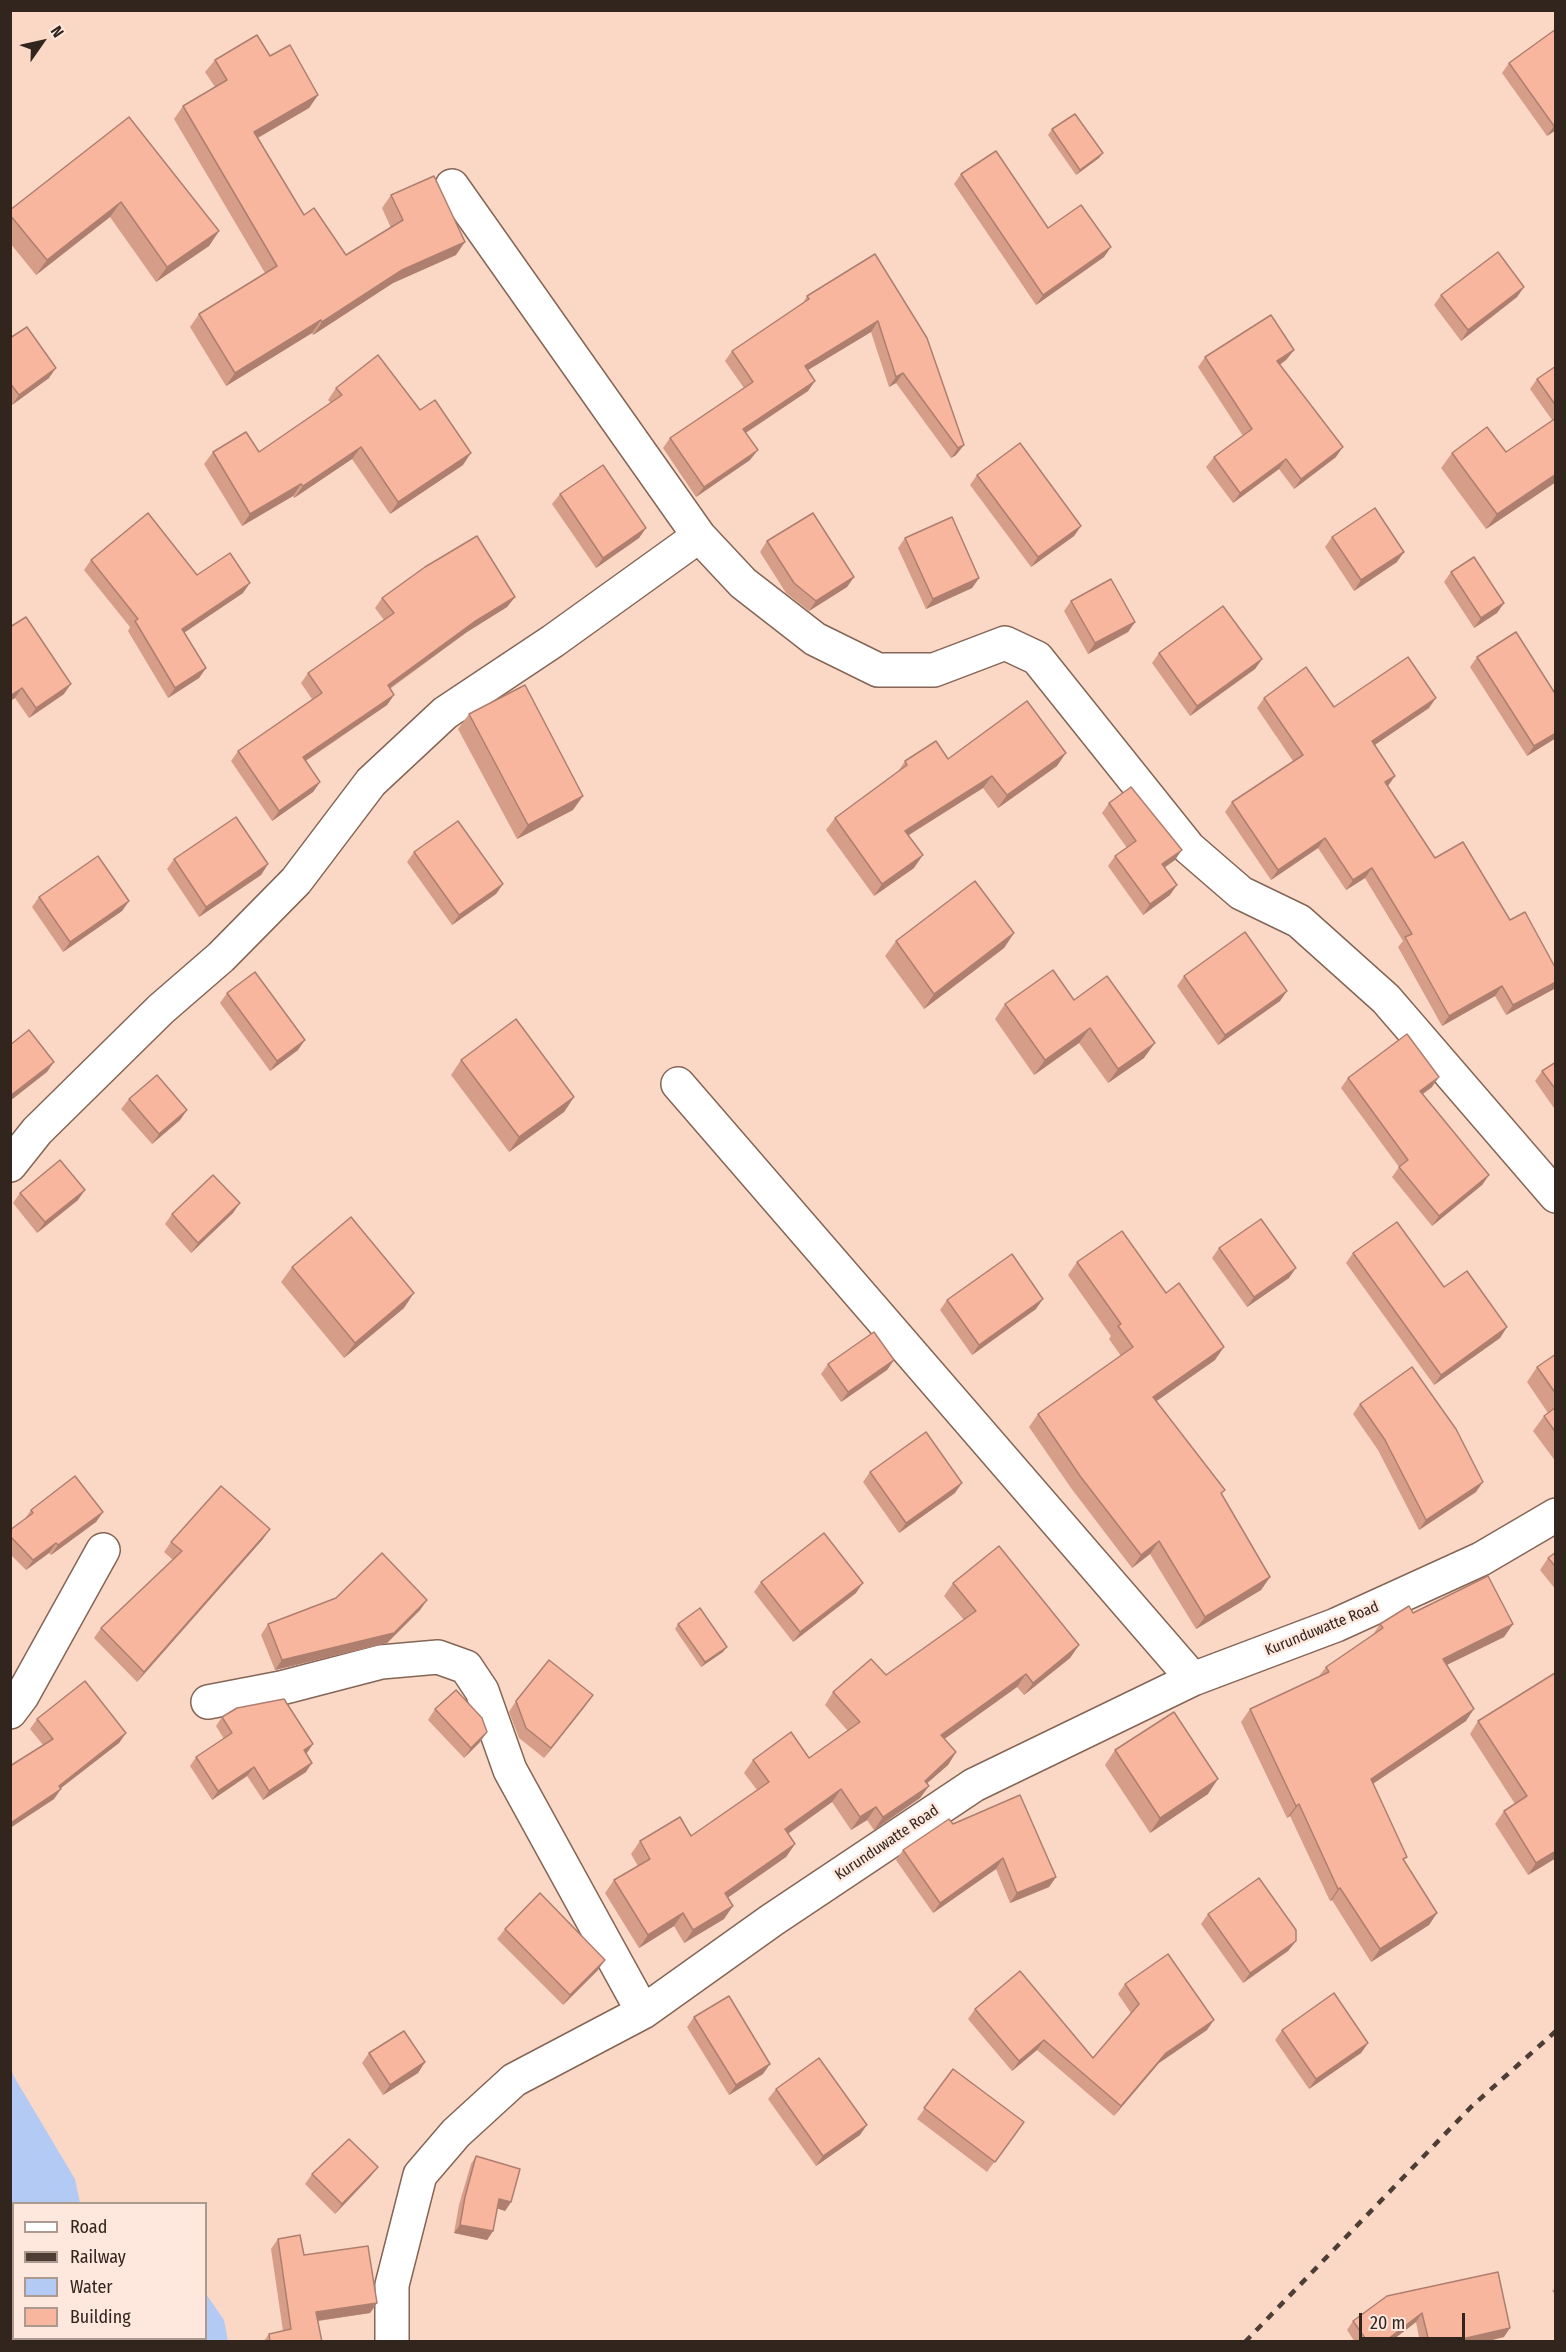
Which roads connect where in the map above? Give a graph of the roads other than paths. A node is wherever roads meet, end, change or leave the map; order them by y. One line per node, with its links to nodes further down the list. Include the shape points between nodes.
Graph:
1 (452, 186): 2 (street)
2 (699, 536): 4 (street, via 445,713 371,782 296,881 37,1131); 5 (street, via 743,583 815,639 878,670 934,670 1005,643 1037,658 1189,848 1241,893 1299,921 1386,999)
3 (678, 1084): 8 (street)
4 (10, 1165)
5 (1556, 1196)
6 (1556, 1515): 8 (street, Kurunduwatte Road, via 1481,1559 1346,1621)
7 (103, 1550): 10 (street)
8 (1194, 1679): 11 (street, Kurunduwatte Road, via 974,1785)
9 (208, 1702): 11 (street, via 381,1662 438,1657 466,1667 482,1691 510,1770)
10 (10, 1712)
11 (643, 2012): 12 (street, Kurunduwatte Road, via 514,2080 456,2133 420,2175 392,2285)
12 (392, 2342)

